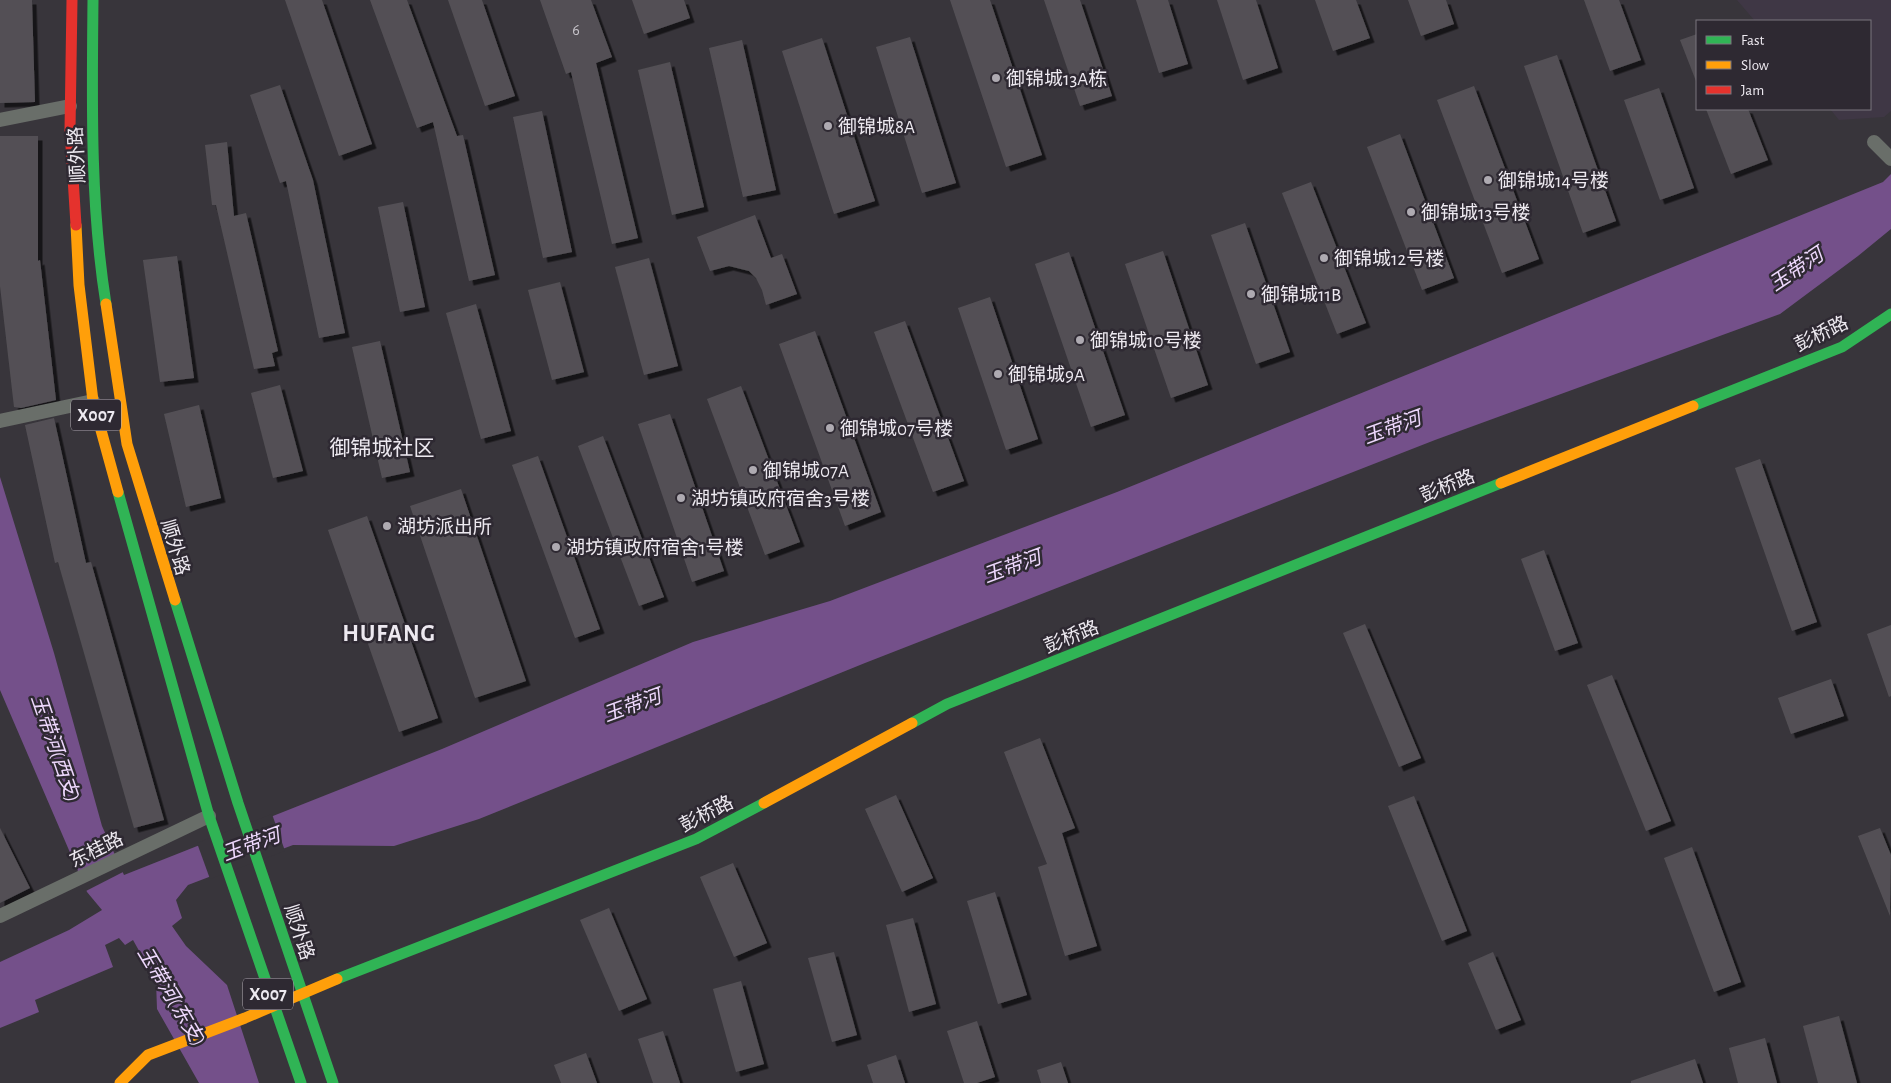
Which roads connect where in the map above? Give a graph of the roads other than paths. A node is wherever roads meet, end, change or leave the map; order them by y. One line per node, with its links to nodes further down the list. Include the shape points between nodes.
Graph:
1 (72, 0): 3 (main road, 顺外路 / X007)
2 (93, 0): 10 (main road, 顺外路, via 92,128 101,274 127,444 238,803)
3 (70, 106): 4 (street); 6 (main road, 顺外路 / X007, via 79,285)
4 (0, 120)
5 (1891, 314): 10 (main road, 彭桥路, via 1842,346 948,704 696,839)
6 (92, 401): 7 (street); 8 (main road, 顺外路 / X007)
7 (0, 421)
8 (209, 816): 9 (street, 东桂路); 11 (main road, 顺外路 / X007)
9 (0, 916)
10 (301, 992): 11 (main road, 彭桥路); 14 (main road, 顺外路)
11 (272, 1004): 12 (main road, 彭桥路, via 148,1055); 13 (main road, 顺外路 / X007)
12 (120, 1083)
13 (301, 1083)
14 (333, 1083)

